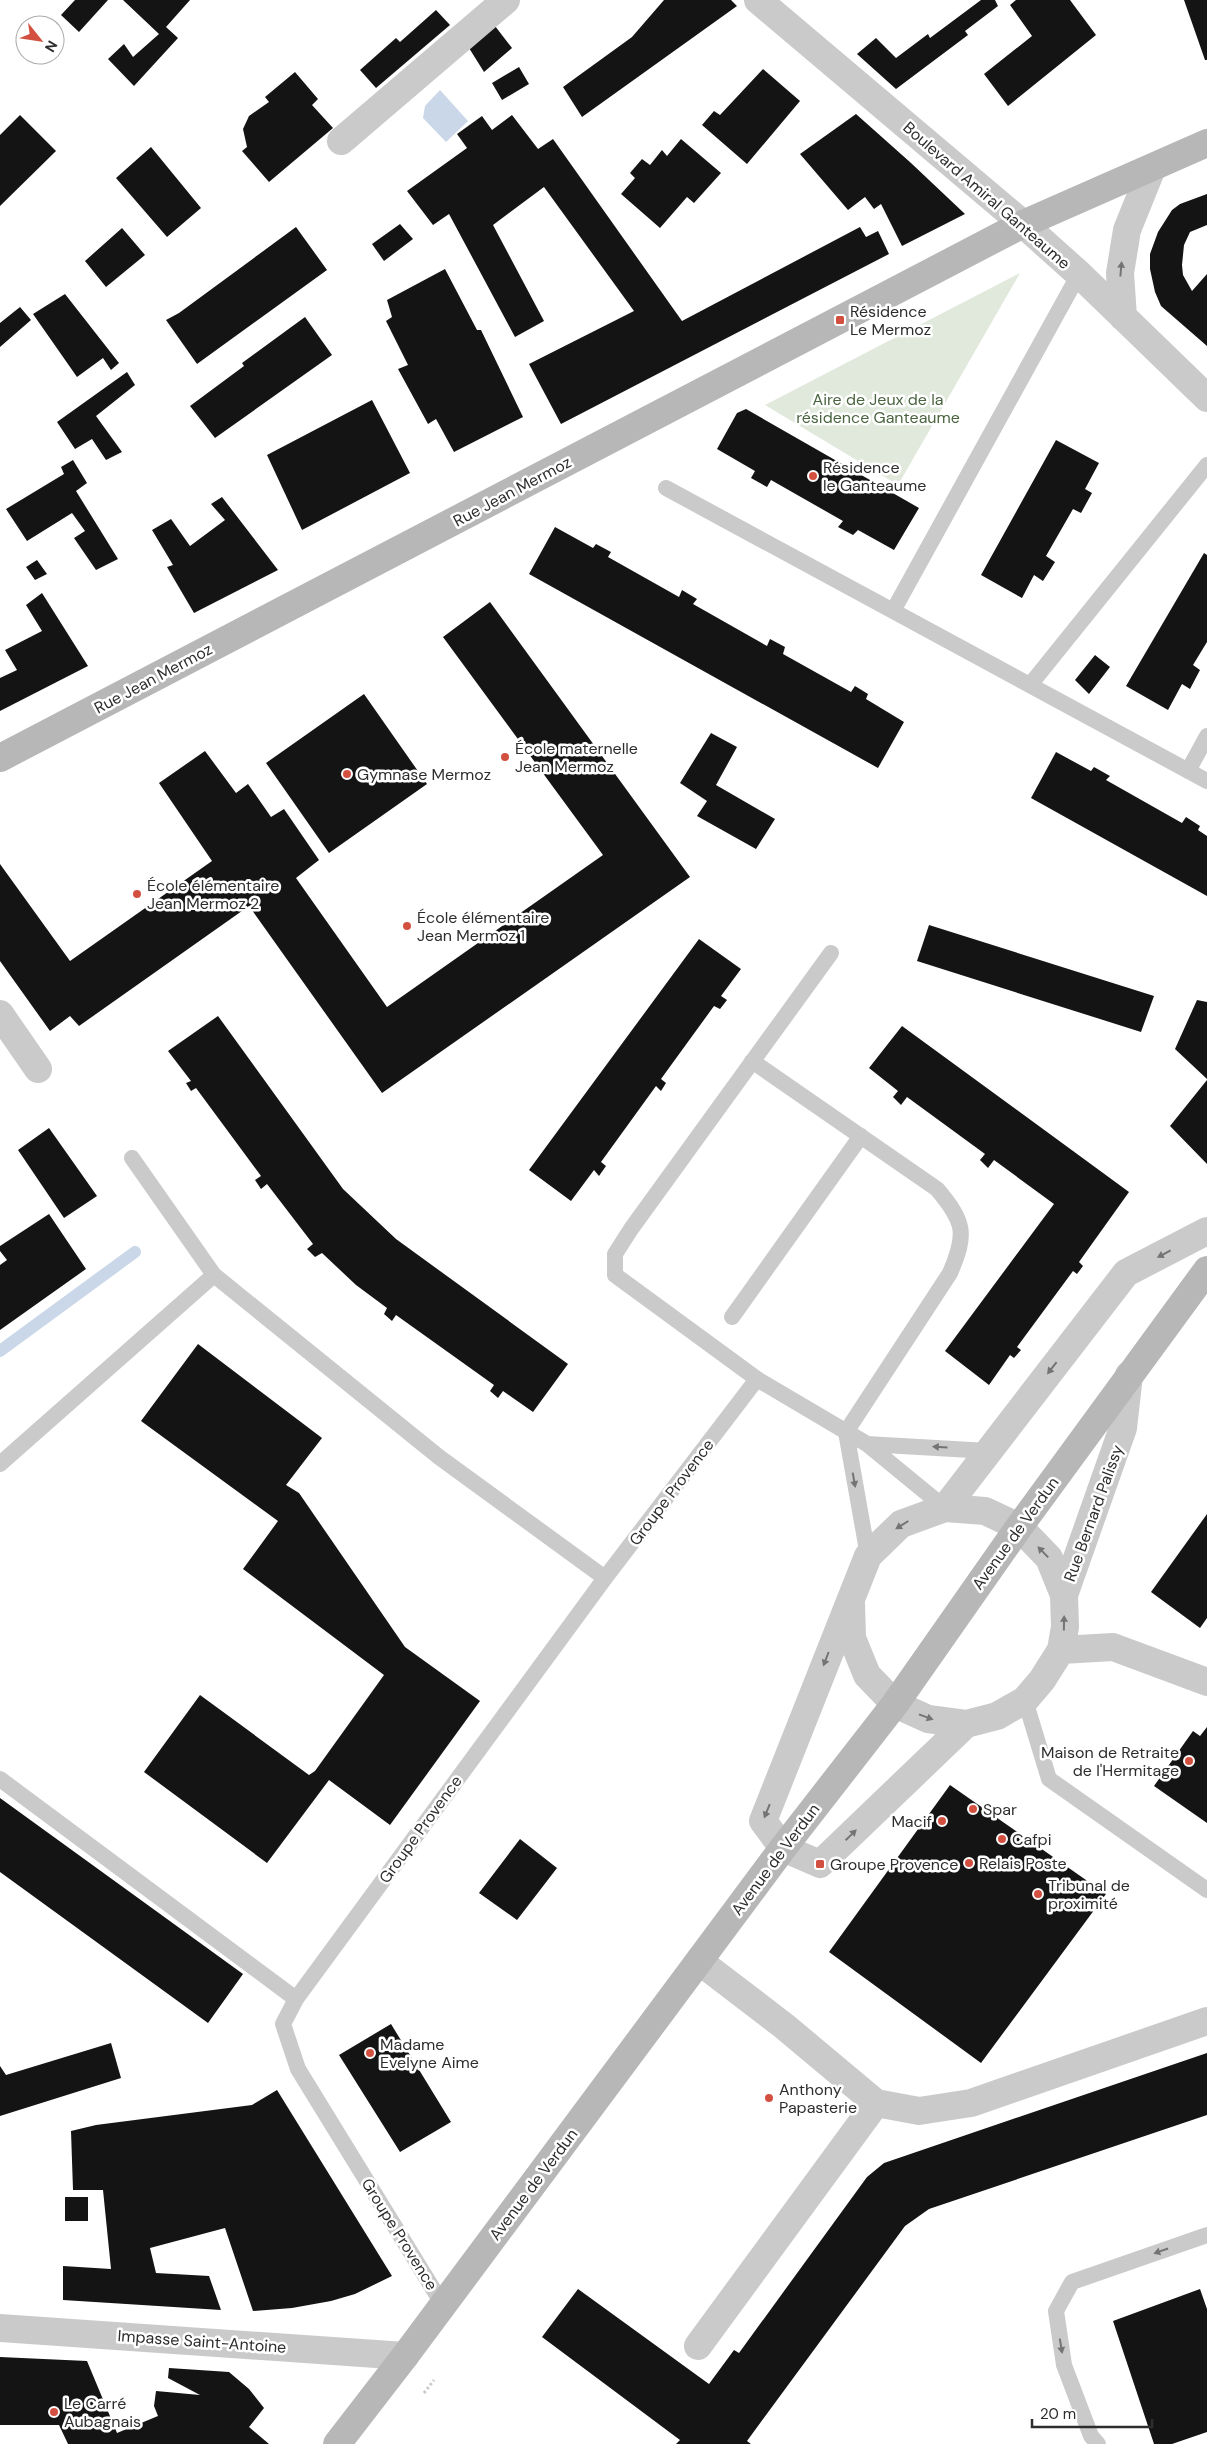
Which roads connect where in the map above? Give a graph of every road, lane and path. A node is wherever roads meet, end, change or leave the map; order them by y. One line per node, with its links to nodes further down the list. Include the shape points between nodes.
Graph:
1 (506, 0): 3 (street)
2 (758, 0): 6 (street, Boulevard Amiral Ganteaume)
3 (341, 141)
4 (1207, 143): 5 (main road, Rue Jean Mermoz)
5 (1152, 168): 6 (main road, Rue Jean Mermoz); 8 (street, one-way to 5, via 1120,273 1127,230)
6 (1023, 224): 7 (street, Boulevard Amiral Ganteaume); 15 (main road, Rue Jean Mermoz)
7 (1079, 274): 8 (street, Boulevard Amiral Ganteaume); 12 (lane)
8 (1123, 317): 9 (street, Boulevard Amiral Ganteaume)
9 (1207, 398)
10 (1207, 465): 13 (lane)
11 (666, 488): 12 (lane)
12 (893, 611): 13 (lane)
13 (1030, 685): 16 (lane)
14 (1207, 736): 16 (lane)
15 (0, 758)
16 (1188, 771): 17 (lane)
17 (1207, 781)
18 (830, 953): 20 (lane)
19 (0, 1014): 21 (street)
20 (752, 1061): 22 (lane); 29 (lane, via 631,1229 615,1254 615,1275)
21 (38, 1069)
22 (861, 1136): 27 (lane); 30 (lane, via 937,1189 952,1207 962,1231 959,1253 950,1273)
23 (132, 1158): 26 (lane)
24 (1207, 1231): 32 (street, one-way to 32, via 1126,1273)
25 (1207, 1270): 28 (main road, Avenue de Verdun)
26 (214, 1276): 33 (lane); 37 (lane, via 439,1457)
27 (732, 1318)
28 (1129, 1375): 35 (main road, Avenue de Verdun); 38 (street, Rue Bernard Palissy, via 1123,1428)
29 (757, 1379): 30 (lane); 37 (lane, Groupe Provence)
30 (846, 1432): 31 (lane); 36 (lane, one-way to 36)
31 (867, 1444): 32 (lane, one-way to 31); 34 (lane)
32 (988, 1450): 34 (street)
33 (0, 1464)
34 (945, 1508): 35 (street, via 985,1511); 36 (street, one-way to 36, via 901,1524)
35 (1019, 1526): 38 (street, one-way to 35, via 1049,1558); 43 (main road, Avenue de Verdun)
36 (868, 1556): 39 (street)
37 (605, 1578): 49 (lane, Groupe Provence)
38 (1064, 1595): 40 (street, Rue Bernard Palissy, one-way to 38, via 1065,1627)
39 (850, 1598): 43 (street, via 852,1638 867,1675); 46 (street, one-way to 46, via 763,1821)
40 (1061, 1650): 41 (street, via 1113,1647); 42 (street, Rue Bernard Palissy)
41 (1207, 1682)
42 (1025, 1700): 44 (street, Rue Bernard Palissy, via 997,1716); 47 (lane, via 1049,1779)
43 (895, 1704): 44 (street, one-way to 44, via 928,1719); 46 (main road, Avenue de Verdun)
44 (966, 1724): 46 (street, Rue Bernard Palissy, one-way to 44, via 820,1864)
45 (0, 1779): 49 (lane)
46 (783, 1848): 48 (main road, Avenue de Verdun)
47 (1207, 1890)
48 (699, 1961): 51 (street); 53 (main road, Avenue de Verdun)
49 (296, 1999): 53 (lane, Groupe Provence, via 283,2024 298,2069)
50 (1207, 2021): 51 (street, via 971,2103 919,2111)
51 (876, 2103): 55 (street)
52 (1207, 2235): 58 (lane, one-way to 58, via 1072,2282 1056,2311 1064,2365 1091,2436)
53 (443, 2305): 56 (main road, Avenue de Verdun)
54 (0, 2328): 56 (street, Impasse Saint-Antoine)
55 (698, 2346)
56 (404, 2356): 57 (main road, Avenue de Verdun)
57 (337, 2444)
58 (1098, 2444)

